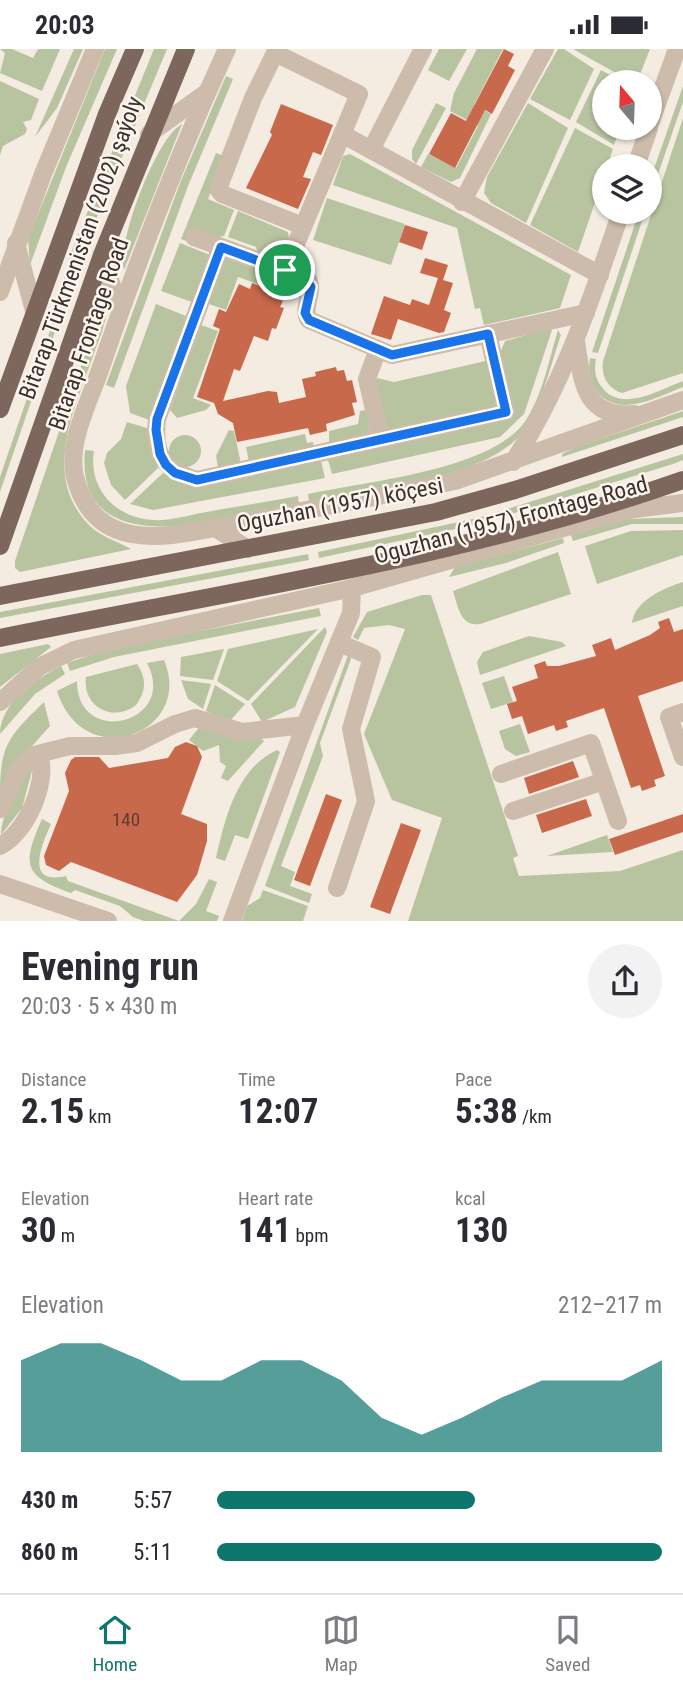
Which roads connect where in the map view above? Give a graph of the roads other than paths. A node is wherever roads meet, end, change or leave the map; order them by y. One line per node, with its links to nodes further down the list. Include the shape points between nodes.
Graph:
1 (94, 49): 18 (street)
2 (135, 49): 25 (main road, Bitarap Türkmenistan (2002) şaýoly)
3 (186, 49): 11 (main road, Bitarap Türkmenistan (2002) şaýoly)
4 (227, 49): 10 (street, Bitarap Frontage Road)
5 (424, 49): 13 (street)
6 (545, 49): 14 (street)
7 (677, 49): 9 (street)
8 (276, 51): 12 (street, via 359,94); 16 (street, via 218,189)
9 (662, 91)
10 (206, 92): 11 (street, Bitarap Frontage Road); 24 (street, Bitarap Frontage Road)
11 (149, 134): 20 (main road, Bitarap Türkmenistan (2002) şaýoly)
12 (342, 134): 13 (street); 16 (street)
13 (370, 150): 14 (street)
14 (462, 202): 22 (street)
15 (617, 224): 22 (street)
16 (303, 226): 21 (street)
17 (194, 237): 19 (street)
18 (16, 243): 23 (street); 25 (street)
19 (221, 247): 21 (street); 34 (street, via 157,419 157,441 166,465 197,480)
20 (102, 255): 24 (street); 41 (main road, Bitarap Türkmenistan (2002) şaýoly)
21 (285, 270): 29 (street, via 309,281 305,313 309,320)
22 (600, 275): 26 (street)
23 (0, 292)
24 (121, 310): 40 (street, Bitarap Frontage Road, via 77,439 74,465 79,488 100,519 128,535 160,538)
25 (34, 311): 31 (main road, Bitarap Türkmenistan (2002) şaýoly)
26 (586, 313): 27 (street); 28 (street)
27 (488, 334): 29 (street, via 392,355); 34 (street, via 506,412)
28 (575, 338): 32 (street, via 582,380 593,402 612,414); 35 (street, via 537,424)
29 (378, 349): 34 (street, via 367,379)
30 (683, 400): 32 (street)
31 (0, 409)
32 (651, 412): 35 (street)
33 (683, 435): 42 (main road, Oguzhan (1957) köçesi, via 470,503)
34 (381, 440)
35 (513, 462): 40 (street, via 454,481)
36 (683, 480): 38 (main road)
37 (683, 502): 39 (street, Oguzhan (1957) Frontage Road)
38 (594, 508): 39 (street); 43 (main road, via 482,541)
39 (627, 510): 44 (street, Oguzhan (1957) Frontage Road)
40 (215, 529): 42 (street)
41 (0, 546)
42 (248, 549): 45 (main road, Oguzhan (1957) köçesi)
43 (259, 587): 46 (street); 47 (main road)
44 (352, 588): 46 (street); 48 (street, via 351,613)
45 (0, 596)
46 (205, 623): 49 (street, via 74,650 39,667)
47 (0, 638)
48 (339, 643): 51 (street); 61 (street, via 372,657 351,729 366,801)
49 (0, 702)
50 (683, 712): 53 (street, via 669,717)
51 (305, 725): 52 (street, via 242,732 195,718 137,743 70,746); 63 (street)
52 (39, 755): 56 (street, via 19,769); 59 (street, via 40,774 30,809 20,827)
53 (683, 755)
54 (501, 774): 55 (street, via 591,743)
55 (604, 781): 57 (street); 58 (street)
56 (0, 809)
57 (513, 811)
58 (618, 821)
59 (0, 846)
60 (0, 884): 62 (street)
61 (337, 888)
62 (107, 921)
63 (232, 921)

